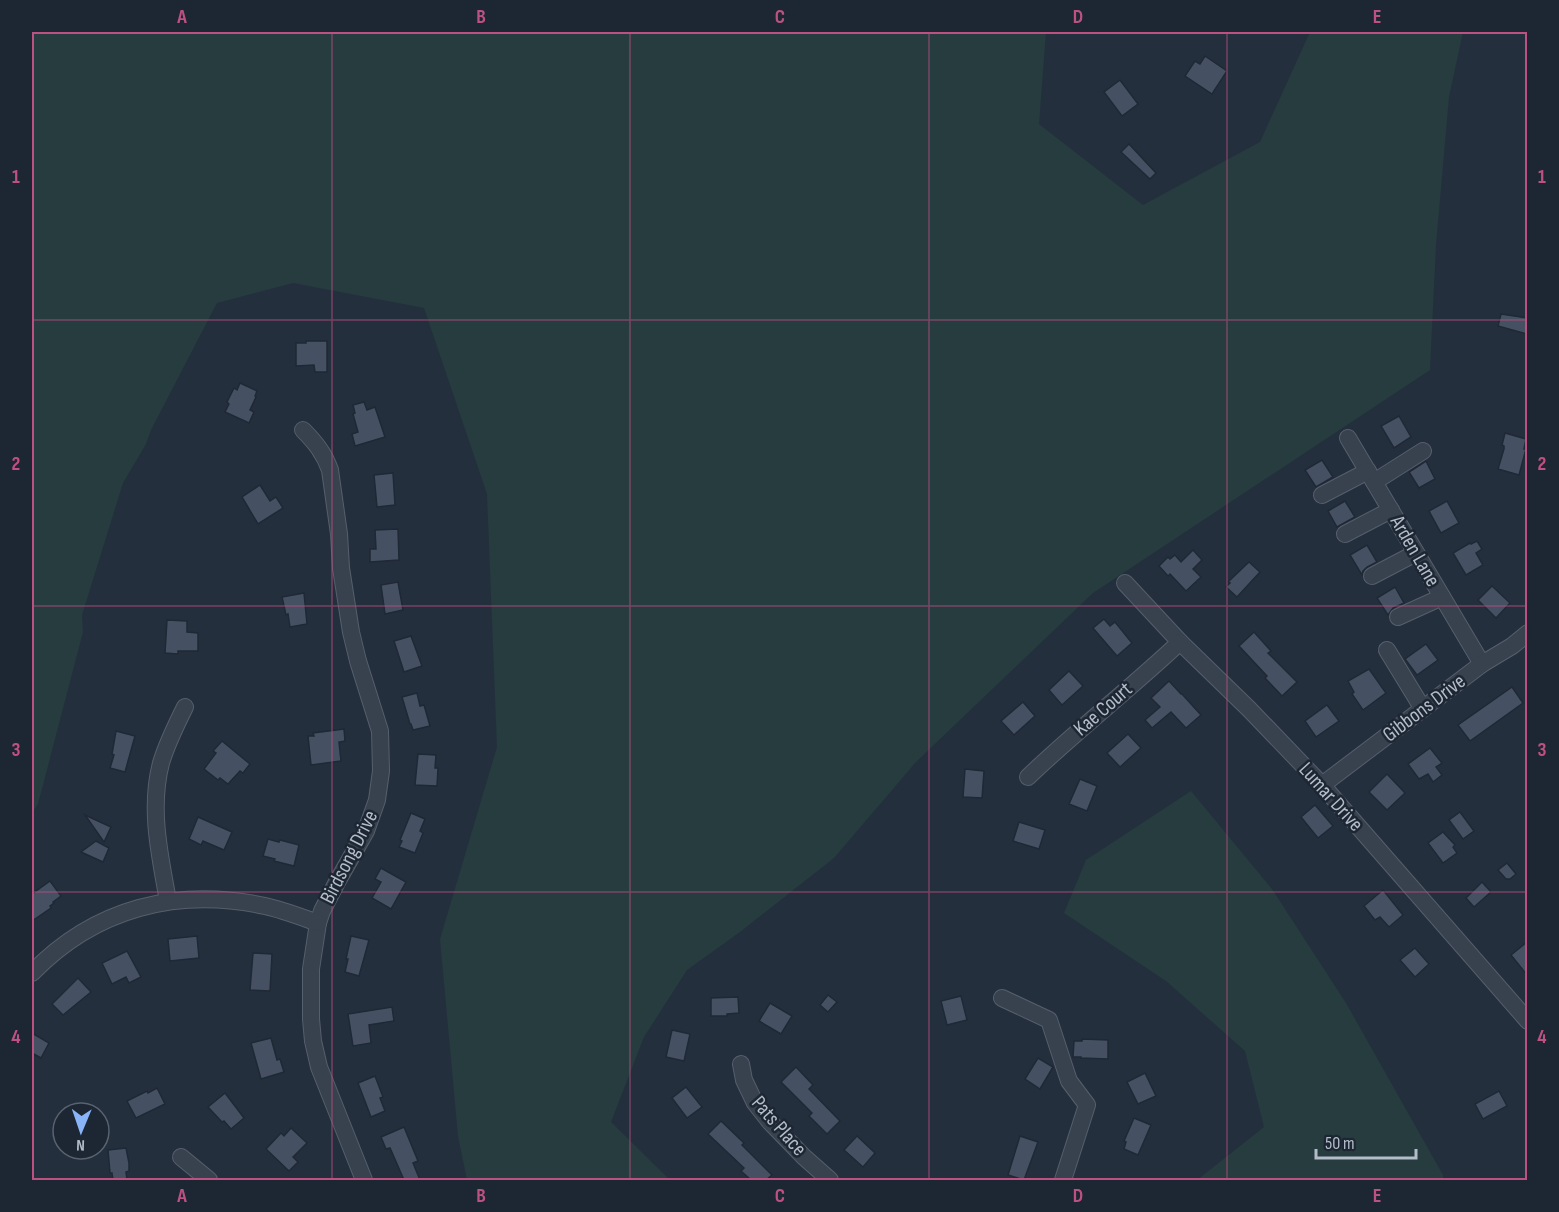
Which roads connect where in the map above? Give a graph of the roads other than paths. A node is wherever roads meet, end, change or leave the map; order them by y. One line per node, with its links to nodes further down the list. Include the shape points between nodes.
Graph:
1 (303, 430): 22 (street, Birdsong Drive, via 327,459 330,470 351,632 376,715 382,750 380,787 370,822)
2 (1348, 438): 4 (street, Arden Lane)
3 (1423, 451): 4 (street)
4 (1371, 477): 5 (street); 6 (street, Arden Lane)
5 (1322, 495)
6 (1391, 510): 7 (street); 8 (street, Arden Lane)
7 (1345, 534)
8 (1416, 553): 9 (street); 11 (street, Arden Lane)
9 (1372, 576)
10 (1125, 583): 14 (street, Lumar Drive)
11 (1442, 597): 12 (street); 16 (street, Arden Lane)
12 (1398, 617)
13 (1527, 633): 16 (street, Gibbons Drive)
14 (1179, 642): 19 (street, Kae Court); 20 (street, Lumar Drive)
15 (1387, 650): 18 (street)
16 (1482, 664): 18 (street, Gibbons Drive)
17 (185, 707): 21 (street, via 162,761 157,789 157,838)
18 (1423, 709): 20 (street, Gibbons Drive)
19 (1028, 777)
20 (1322, 785): 25 (street, Lumar Drive)
21 (168, 901): 22 (street, via 244,902); 23 (street, via 93,926)
22 (318, 922): 29 (street, Birdsong Drive, via 311,969 313,1041 319,1067)
23 (32, 973)
24 (1002, 998): 31 (street, via 1049,1020 1069,1081 1087,1105)
25 (1527, 1021)
26 (741, 1064): 30 (street, Pats Place, via 755,1103)
27 (181, 1157): 28 (street)
28 (209, 1180)
29 (364, 1180)
30 (830, 1180)
31 (1063, 1180)

